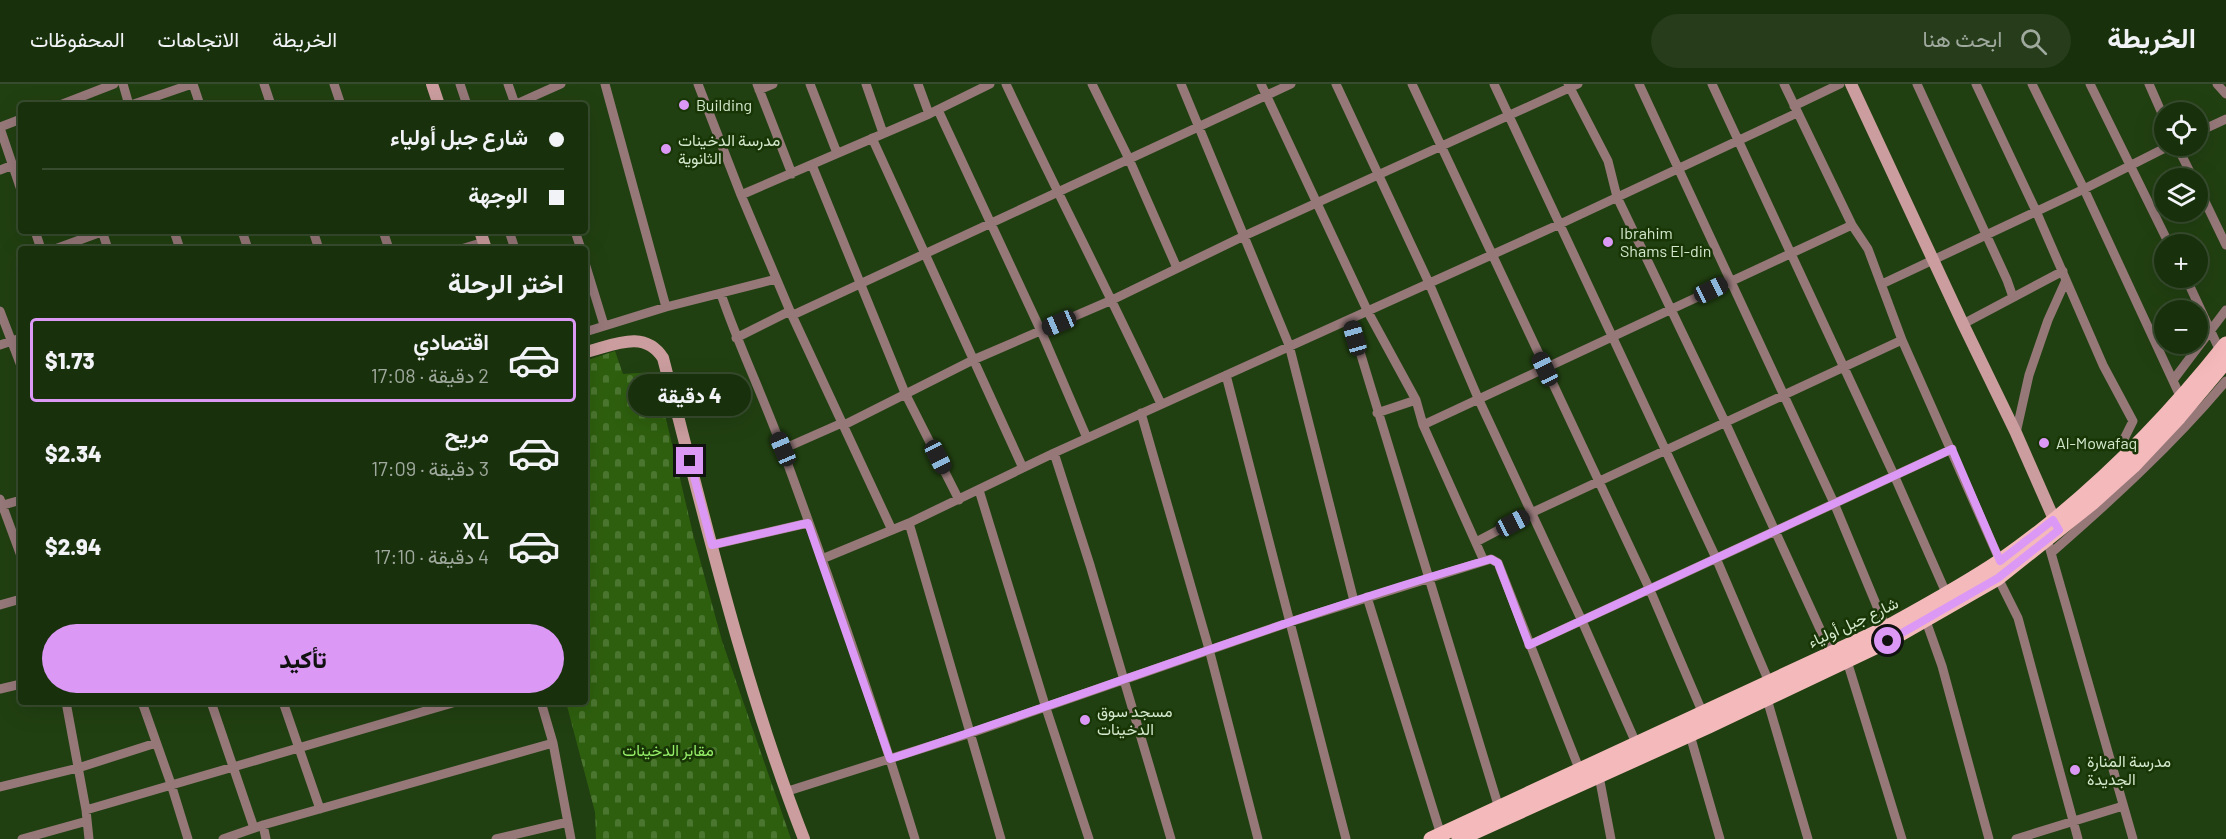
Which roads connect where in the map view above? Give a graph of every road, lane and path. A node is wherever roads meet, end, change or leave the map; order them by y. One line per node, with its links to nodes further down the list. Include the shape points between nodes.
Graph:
1 (114, 84): 42 (street)
2 (123, 84): 43 (street)
3 (192, 84): 44 (street); 45 (street)
4 (264, 84): 46 (street)
5 (334, 84): 47 (street)
6 (432, 84): 48 (street)
7 (460, 84): 49 (street)
8 (508, 84): 50 (street)
9 (605, 84): 109 (street)
10 (699, 84): 77 (street)
11 (773, 84): 37 (street)
12 (810, 84): 64 (street)
13 (866, 84): 60 (street)
14 (918, 84): 53 (street)
15 (990, 84): 38 (street)
16 (1006, 84): 76 (street)
17 (1092, 84): 66 (street)
18 (1181, 84): 58 (street)
19 (1261, 84): 40 (street)
20 (1291, 84): 40 (street)
21 (1336, 84): 73 (street)
22 (1412, 84): 63 (street)
23 (1494, 84): 54 (street)
24 (1639, 84): 70 (street)
25 (1712, 84): 62 (street)
26 (1784, 84): 52 (street)
27 (1840, 84): 52 (street)
28 (1851, 84): 96 (street)
29 (1917, 84): 86 (street)
30 (1976, 84): 81 (street)
31 (2032, 84): 75 (street)
32 (2090, 84): 69 (street)
33 (2149, 84): 51 (street)
34 (2217, 84): 39 (street)
35 (559, 85): 41 (street)
36 (1572, 85): 54 (street); 78 (street, via 1608,161)
37 (758, 87): 72 (street)
38 (972, 88): 53 (street)
39 (2226, 94)
40 (1266, 96): 58 (street); 79 (street)
41 (536, 100)
42 (69, 102)
43 (129, 102)
44 (139, 102)
45 (199, 102)
46 (270, 102)
47 (340, 102)
48 (438, 102)
49 (466, 102)
50 (513, 102)
51 (2157, 102)
52 (1795, 109): 62 (street); 84 (street)
53 (933, 112): 60 (street); 82 (street)
54 (1509, 116): 63 (street); 83 (street)
55 (18, 120): 57 (street)
56 (2225, 123): 59 (street)
57 (0, 127): 67 (street)
58 (1198, 127): 66 (street); 88 (street)
59 (2208, 129)
60 (883, 134): 61 (street)
61 (872, 138): 64 (street); 93 (street)
62 (1738, 140): 70 (street); 94 (street)
63 (1442, 147): 73 (street); 95 (street)
64 (837, 153): 68 (street)
65 (2154, 153): 69 (street)
66 (1129, 159): 76 (street); 97 (street)
67 (13, 165): 71 (street); 74 (street)
68 (812, 165): 72 (street); 104 (street)
69 (2130, 165): 75 (street); 87 (street)
70 (1678, 169): 78 (street); 101 (street)
71 (0, 170)
72 (792, 174): 77 (street)
73 (1379, 175): 79 (street); 102 (street)
74 (18, 181)
75 (2084, 189): 81 (street); 133 (street)
76 (1057, 193): 82 (street); 108 (street)
77 (741, 195): 100 (street)
78 (1617, 197): 83 (street); 110 (street)
79 (1318, 202): 88 (street); 113 (street)
80 (2208, 208): 90 (street)
81 (2036, 212): 86 (street); 99 (street)
82 (989, 222): 93 (street); 118 (street)
83 (1560, 224): 95 (street); 121 (street)
84 (1852, 225): 94 (street); 103 (street)
85 (95, 234): 91 (street)
86 (1986, 234): 96 (street); 107 (street)
87 (2164, 234)
88 (1244, 236): 97 (street); 126 (street)
89 (484, 241): 92 (street)
90 (2226, 245)
91 (63, 246)
92 (470, 246)
93 (923, 254): 104 (street); 129 (street)
94 (1791, 254): 101 (street); 130 (street)
95 (1491, 255): 102 (street); 131 (street)
96 (1934, 260): 103 (street); 116 (street)
97 (1177, 267): 108 (street)
98 (588, 273): 117 (street)
99 (2065, 276): 107 (street); 146 (street, via 2029,375); 152 (street, via 2103,365 2133,421 2122,443)
100 (776, 279): 106 (street); 114 (street)
101 (1731, 281): 110 (street); 136 (street)
102 (1429, 283): 113 (street); 137 (street)
103 (1882, 284): 124 (street)
104 (860, 285): 114 (street); 135 (street)
105 (2191, 288): 119 (street)
106 (721, 294): 109 (street); 122 (street)
107 (2013, 297): 116 (street)
108 (1112, 300): 118 (street); 140 (street)
109 (666, 307): 117 (street)
110 (1672, 309): 121 (street); 144 (street)
111 (2226, 310): 119 (street)
112 (0, 311): 123 (street)
113 (1368, 312): 115 (street); 139 (street)
114 (791, 313): 122 (street); 143 (street)
115 (1350, 319): 126 (street); 142 (street)
116 (1963, 324): 146 (street)
117 (604, 325): 120 (street)
118 (1041, 330): 129 (street); 147 (street)
119 (2211, 330): 128 (street); 133 (street)
120 (588, 331)
121 (1612, 336): 131 (street); 150 (street)
122 (736, 338): 148 (street)
123 (16, 340): 125 (street)
124 (1902, 340): 130 (street); 149 (street)
125 (0, 345)
126 (1290, 345): 132 (street); 180 (street)
127 (588, 351): 168 (street, via 636,340 649,343 663,358)
128 (2224, 352): 138 (main road, شارع جبل أولياء); 166 (main road, شارع جبل أولياء, via 2155,444)
129 (973, 360): 135 (street); 153 (street)
130 (1844, 368): 136 (street); 154 (street)
131 (1545, 369): 137 (street); 155 (street)
132 (1226, 375): 140 (street); 184 (street)
133 (2174, 379): 138 (street)
134 (2226, 381): 166 (street, via 2188,426 2113,499)
135 (905, 393): 143 (street); 158 (street)
136 (1784, 397): 144 (street); 160 (street)
137 (1478, 398): 145 (street); 161 (street)
138 (2181, 398): 152 (main road, شارع جبل أولياء)
139 (1416, 400): 142 (street); 145 (street)
140 (1161, 404): 141 (street)
141 (1141, 413): 147 (street); 187 (street)
142 (1377, 413): 174 (street)
143 (843, 424): 148 (street); 164 (street)
144 (1726, 424): 150 (street); 165 (street)
145 (1423, 425): 167 (street)
146 (2016, 433): 166 (street)
147 (1087, 438): 151 (street)
148 (783, 449): 162 (street)
149 (1952, 449): 154 (street); 173 (street)
150 (1666, 451): 155 (street); 170 (street)
151 (1054, 453): 153 (street); 190 (street)
152 (2128, 454): 166 (main road, شارع جبل أولياء, via 2086,493)
153 (1023, 468): 156 (street)
154 (1894, 475): 160 (street); 177 (street)
155 (1599, 482): 161 (street); 176 (street)
156 (979, 490): 158 (street); 201 (street)
157 (18, 500): 159 (street)
158 (959, 500): 163 (street)
159 (1, 503): 169 (street)
160 (1834, 504): 165 (street); 185 (street)
161 (1531, 513): 167 (street); 182 (street)
162 (808, 523): 168 (street); 171 (street)
163 (909, 523): 164 (street); 203 (street)
164 (892, 530): 171 (street)
165 (1774, 530): 170 (street); 188 (street)
166 (2052, 535): 173 (main road, شارع جبل أولياء); 175 (main road, شارع جبل أولياء); 217 (street)
167 (1476, 542): 172 (street)
168 (712, 545): 216 (street)
169 (18, 548)
170 (1716, 558): 176 (street); 191 (street)
171 (822, 559): 209 (street)
172 (1484, 561): 174 (street); 186 (street, via 1498,563)
173 (2000, 561): 177 (main road, شارع جبل أولياء)
174 (1430, 577): 178 (street); 218 (street)
175 (1998, 578): 183 (main road, شارع جبل أولياء); 221 (street, via 2018,618)
176 (1650, 590): 182 (street); 202 (street)
177 (1947, 595): 185 (main road, شارع جبل أولياء)
178 (1367, 597): 180 (street); 226 (street)
179 (18, 600): 181 (street)
180 (1354, 601): 184 (street)
181 (0, 605)
182 (1582, 621): 186 (street); 207 (street)
183 (1926, 621): 189 (main road, شارع جبل أولياء); 246 (street)
184 (1290, 622): 187 (street); 240 (street)
185 (1886, 628): 188 (main road, شارع جبل أولياء)
186 (1529, 645): 212 (street)
187 (1209, 649): 190 (street); 239 (street)
188 (1831, 653): 191 (main road, شارع جبل أولياء)
189 (1847, 661): 194 (main road, شارع جبل أولياء); 245 (street)
190 (1123, 678): 201 (street); 238 (street)
191 (1769, 682): 202 (main road, شارع جبل أولياء)
192 (18, 685): 193 (street)
193 (0, 689)
194 (1767, 699): 202 (main road, شارع جبل أولياء); 244 (street)
195 (67, 705): 210 (street)
196 (143, 705): 205 (street)
197 (212, 705): 211 (street)
198 (284, 705): 208 (street)
199 (446, 705): 208 (street)
200 (542, 705): 206 (street)
201 (1045, 705): 203 (street); 237 (street)
202 (1706, 720): 204 (main road, شارع جبل أولياء); 207 (main road, شارع جبل أولياء)
203 (971, 733): 209 (street); 236 (street)
204 (1690, 735): 213 (main road, شارع جبل أولياء); 243 (street)
205 (156, 743): 210 (street); 214 (street)
206 (553, 743): 219 (street); 223 (street)
207 (1636, 743): 212 (main road, شارع جبل أولياء)
208 (298, 749): 211 (street); 219 (street)
209 (890, 759): 216 (street); 235 (street)
210 (78, 768): 215 (street); 220 (street)
211 (231, 768): 214 (street); 224 (street)
212 (1580, 771): 218 (main road, شارع جبل أولياء)
213 (1599, 776): 225 (main road, شارع جبل أولياء); 242 (street)
214 (171, 784): 220 (street); 229 (street)
215 (0, 787)
216 (785, 792): 234 (street)
217 (2123, 806): 221 (street); 249 (street)
218 (1499, 808): 226 (main road, شارع جبل أولياء)
219 (320, 809): 224 (street)
220 (86, 810): 222 (street)
221 (2073, 820): 247 (street); 248 (street)
222 (87, 821): 227 (street); 228 (street)
223 (568, 822): 232 (street); 233 (street)
224 (259, 827): 230 (street); 231 (street)
225 (1481, 834): 241 (main road, شارع جبل أولياء)
226 (1436, 837)
227 (22, 839)
228 (89, 839)
229 (188, 839)
230 (224, 839)
231 (266, 839)
232 (496, 839)
233 (571, 839)
234 (804, 839)
235 (915, 839)
236 (1001, 839)
237 (1089, 839)
238 (1171, 839)
239 (1258, 839)
240 (1346, 839)
241 (1459, 839)
242 (1611, 839)
243 (1720, 839)
244 (1808, 839)
245 (1902, 839)
246 (1989, 839)
247 (2016, 839)
248 (2078, 839)
249 (2133, 839)

